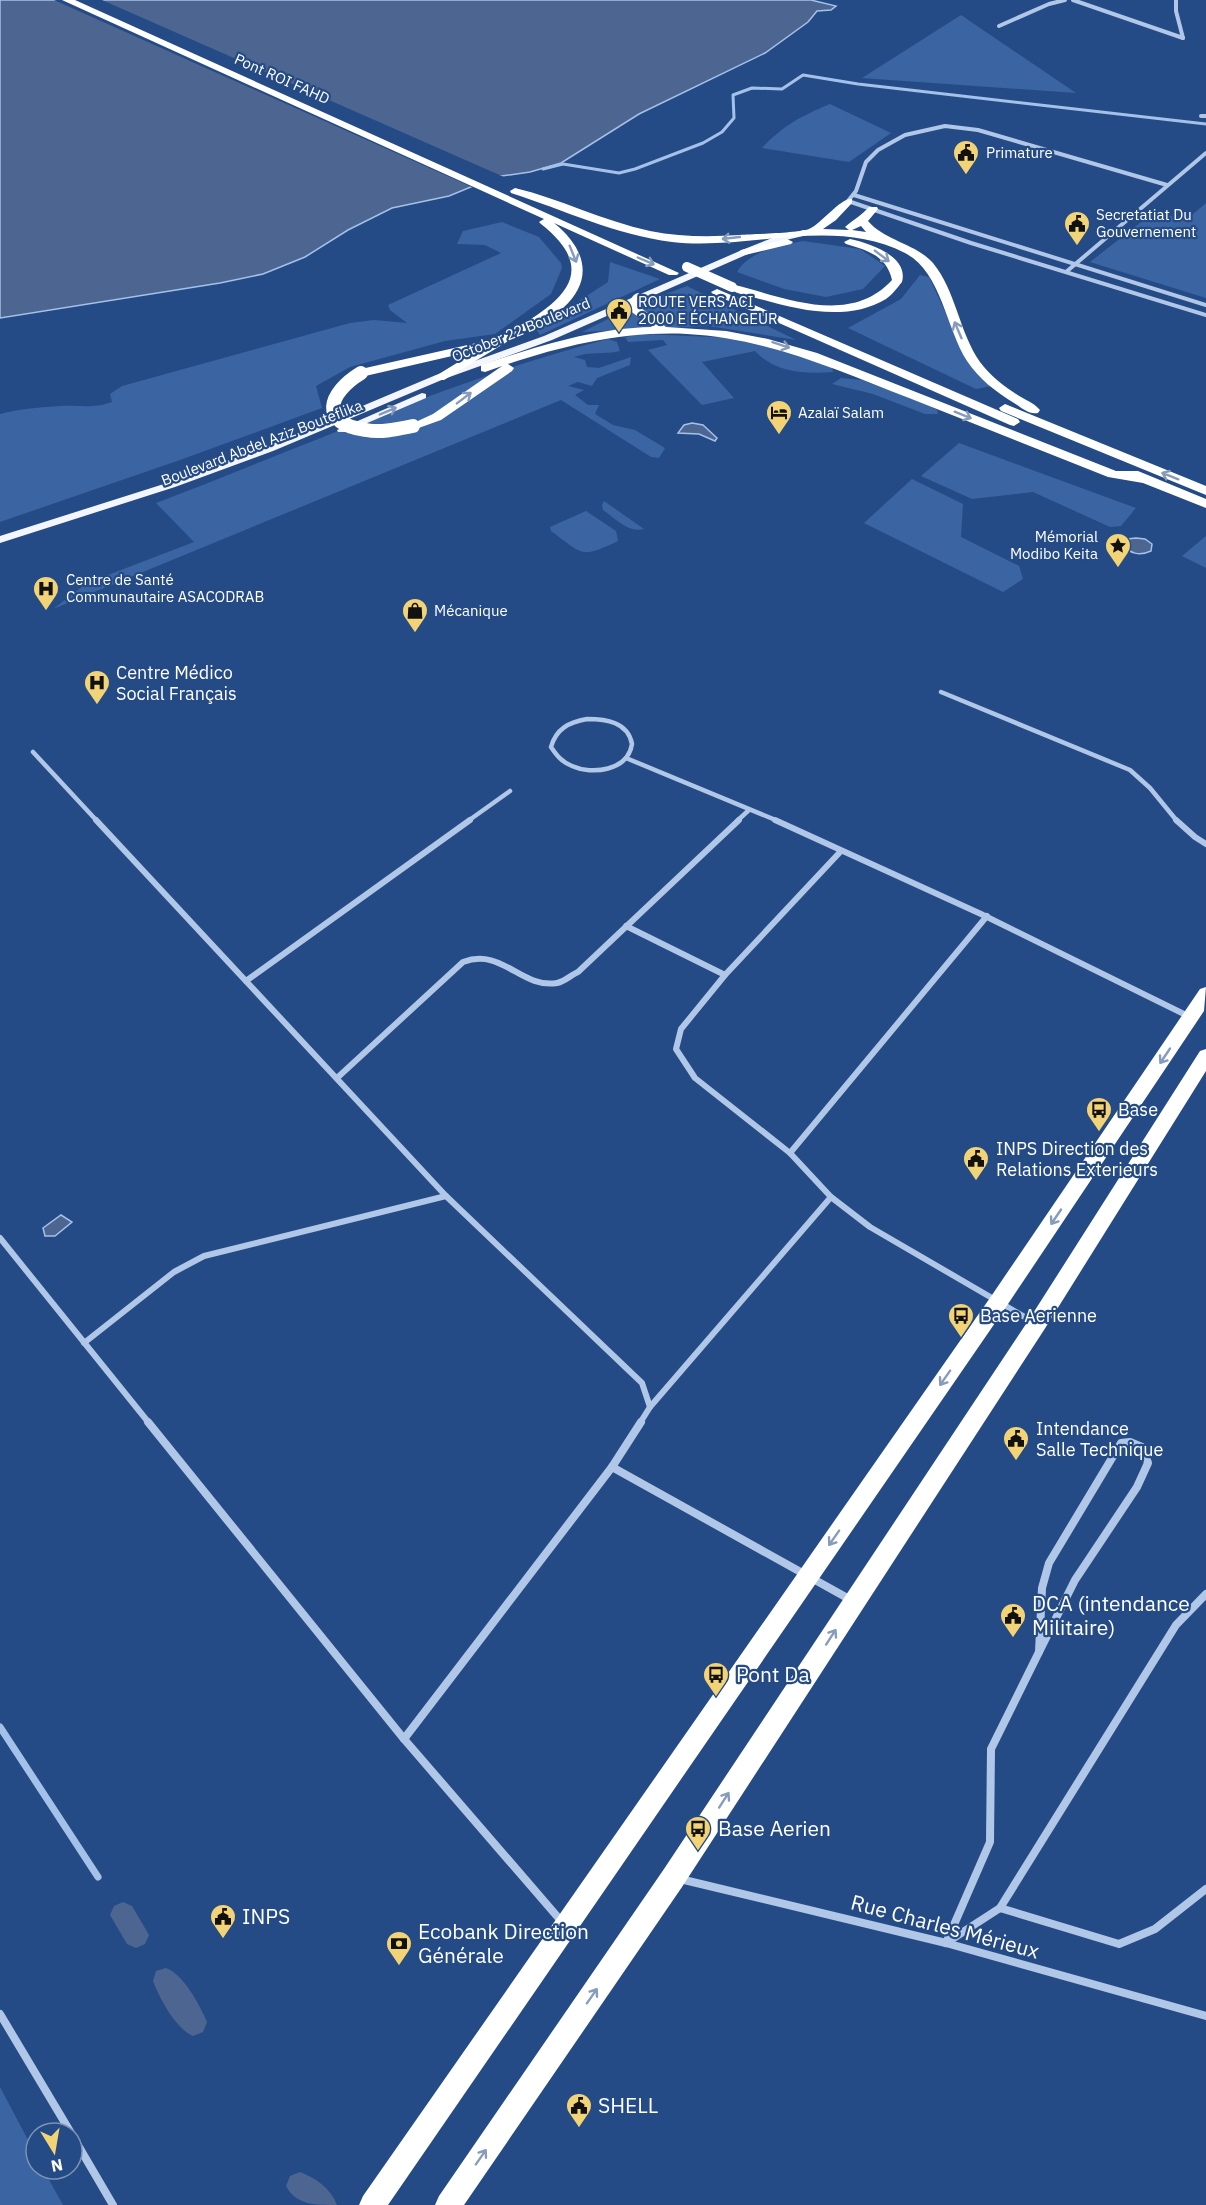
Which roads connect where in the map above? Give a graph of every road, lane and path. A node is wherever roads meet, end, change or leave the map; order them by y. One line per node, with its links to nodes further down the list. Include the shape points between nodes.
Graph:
1 (67, 0): 9 (highway, Pont ROI FAHD)
2 (86, 0): 9 (highway)
3 (1065, 0): 6 (street, via 1049,3)
4 (1073, 0): 5 (street, via 1184,38)
5 (1176, 0)
6 (999, 26)
7 (1206, 153): 8 (street)
8 (1167, 185): 11 (street, via 978,130 945,126 904,135 878,150 866,162); 18 (street)
9 (492, 187): 10 (highway); 25 (highway, one-way to 25, via 558,232 576,255 578,271 568,296); 31 (highway, one-way to 31, via 673,273)
10 (515, 191): 14 (highway, one-way to 10, via 718,239 671,238 606,222); 20 (highway, bridge)
11 (851, 198): 12 (street); 12 (street); 14 (highway)
12 (876, 206): 13 (highway); 18 (street); 19 (street)
13 (862, 221): 15 (highway); 16 (highway)
14 (811, 232): 15 (highway); 17 (main road, October 22 Boulevard)
15 (841, 232): 16 (highway)
16 (882, 238): 30 (highway, one-way to 16, via 1048,418 988,380 969,357 928,266 906,248)
17 (745, 252): 20 (highway, one-way to 20, via 796,240 843,240 883,254 898,280 891,291 878,299 838,308 788,304); 21 (main road, October 22 Boulevard)
18 (1076, 263): 19 (street); 22 (street)
19 (1066, 272): 23 (street)
20 (733, 287): 30 (highway)
21 (638, 297): 24 (highway, via 635,310); 27 (main road, October 22 Boulevard)
22 (1206, 304)
23 (1206, 315)
24 (661, 328): 26 (highway); 28 (highway, via 576,339)
25 (511, 335): 26 (highway, one-way to 26, bridge, via 462,351 361,373 336,390 332,411 344,423 363,430 413,426 437,417 519,362 558,350 603,338 645,333); 29 (highway)
26 (740, 336): 31 (highway, one-way to 31, via 813,356 1113,474)
27 (528, 346): 28 (main road, Boulevard Abdel Aziz Bouteflika); 29 (main road, October 22 Boulevard)
28 (485, 368): 35 (main road, Boulevard Abdel Aziz Bouteflika, one-way to 28, via 257,464)
29 (440, 377): 34 (main road, Boulevard Abdel Aziz Bouteflika, via 269,449)
30 (1134, 462): 32 (highway, one-way to 30)
31 (1143, 479): 33 (highway)
32 (1206, 491)
33 (1206, 504)
34 (0, 540)
35 (0, 550)
36 (941, 692): 41 (street, via 1130,770 1192,837)
37 (33, 752): 46 (street)
38 (626, 758): 38 (street, via 633,742 629,733 603,720 581,720 561,728 551,747 555,755 574,767 594,770); 40 (street)
39 (510, 791): 46 (street)
40 (749, 810): 42 (street); 44 (street)
41 (1206, 844)
42 (841, 851): 43 (street); 45 (street)
43 (987, 916): 47 (street); 50 (street)
44 (626, 926): 45 (street); 49 (street, via 578,972 557,983 540,982 486,956 472,956)
45 (724, 975): 50 (street, via 681,1029 676,1050 694,1078)
46 (246, 981): 49 (street)
47 (1201, 1004): 54 (highway, one-way to 54)
48 (1206, 1056): 55 (highway)
49 (337, 1078): 51 (street)
50 (790, 1153): 52 (street)
51 (446, 1196): 56 (street, via 204,1256 174,1272); 57 (street, via 642,1383)
52 (831, 1197): 54 (street, via 870,1227); 57 (street)
53 (0, 1238): 56 (street)
54 (999, 1301): 55 (street); 59 (highway, one-way to 59)
55 (1037, 1324): 61 (highway)
56 (84, 1343): 63 (street)
57 (650, 1407): 58 (street)
58 (612, 1467): 59 (street); 63 (street)
59 (808, 1575): 61 (street); 67 (highway)
60 (1206, 1594): 66 (street, via 1176,1625)
61 (854, 1602): 64 (highway, one-way to 61)
62 (1039, 1654): 62 (street, via 1042,1588 1049,1563 1121,1443 1142,1447 1148,1463 1137,1487 1076,1580); 68 (street, via 991,1749 990,1842)
63 (404, 1739): 67 (street)
64 (674, 1878): 68 (street, Rue Charles Mérieux); 75 (highway, one-way to 64)
65 (1206, 1889): 66 (street, via 1137,1940 1119,1944)
66 (1000, 1908): 68 (street)
67 (565, 1925): 73 (highway)
68 (946, 1943): 70 (street, Rue Charles Mérieux)
69 (0, 2014): 71 (street)
70 (1206, 2016)
71 (63, 2121)
72 (84, 2156): 74 (street)
73 (377, 2198)
74 (113, 2205)
75 (448, 2205)

